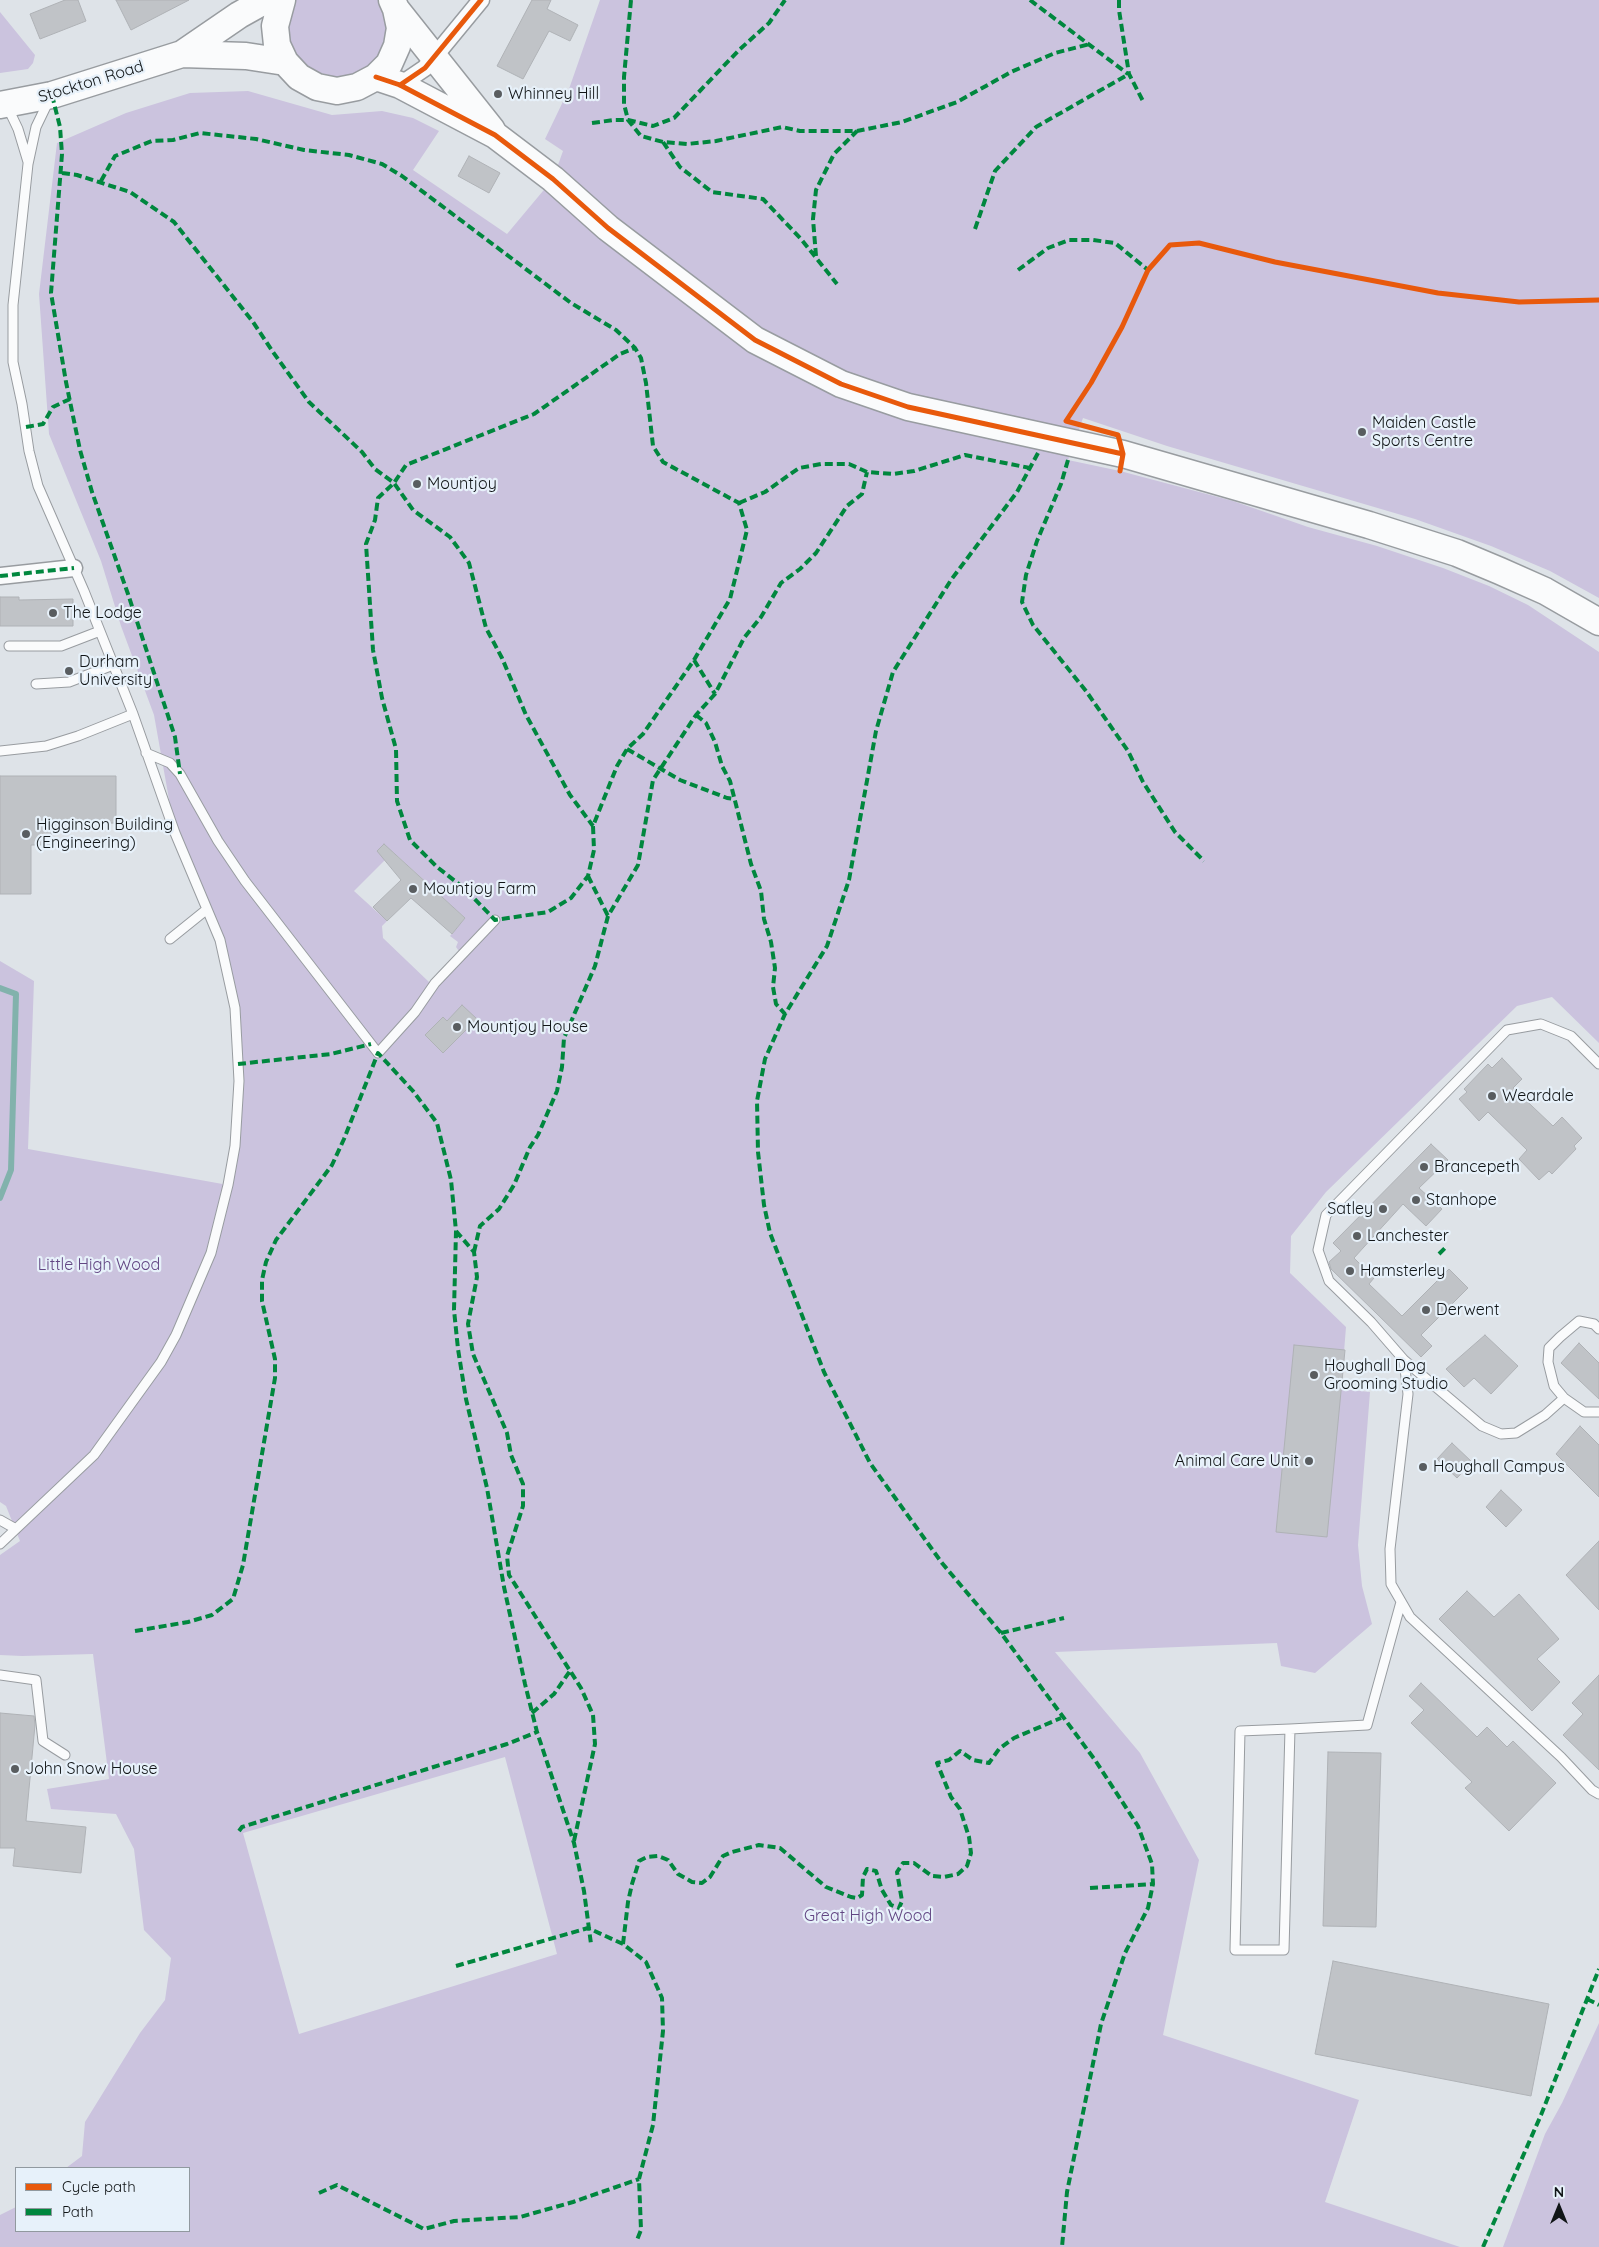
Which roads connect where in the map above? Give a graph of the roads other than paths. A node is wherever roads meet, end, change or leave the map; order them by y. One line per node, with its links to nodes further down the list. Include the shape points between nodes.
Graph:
1 (266, 0): 5 (main road, Stockton Road, via 239,14)
2 (282, 0): 7 (main road, via 275,26 277,45)
3 (481, 0): 6 (street)
4 (394, 4): 6 (main road); 8 (main road, via 400,28 389,64)
5 (182, 54): 7 (main road, Stockton Road, via 246,56); 9 (main road, Stockton Road)
6 (435, 56): 8 (street, via 425,68); 11 (main road)
7 (285, 62): 8 (main road, via 298,77 317,87 337,90)
8 (388, 81): 11 (main road)
9 (52, 95): 10 (main road, Stockton Road); 12 (lane, via 36,127)
10 (3, 105): 12 (lane, via 18,129)
11 (495, 135): 15 (main road, via 553,179 608,228 755,340 841,384 908,407 1123,454 1369,524 1500,571 1545,591)
12 (28, 164): 13 (lane, via 13,305 13,362 38,486)
13 (74, 568): 14 (street); 16 (lane)
14 (0, 576)
15 (1599, 622)
16 (100, 630): 17 (lane, via 61,646); 18 (lane)
17 (9, 646)
18 (114, 665): 19 (lane, via 69,682); 20 (lane)
19 (36, 684)
20 (133, 714): 21 (lane, via 46,746); 22 (lane)
21 (0, 751)
22 (146, 753): 23 (lane); 24 (lane, via 170,764 180,774 218,841 245,880 378,1052)
23 (206, 910): 25 (lane); 32 (lane, via 220,940 235,1008 239,1081 235,1146 211,1253 161,1362 94,1456)
24 (495, 920)
25 (170, 938)
26 (1599, 1064): 28 (lane, via 1571,1036 1541,1024 1507,1030 1326,1216 1318,1250 1329,1281)
27 (1599, 1329): 29 (lane, via 1594,1324 1579,1321 1549,1348 1548,1362 1554,1386)
28 (1404, 1360): 29 (lane, via 1482,1426 1501,1434 1516,1433 1545,1415); 34 (lane, via 1408,1394 1390,1549 1391,1584)
29 (1564, 1398): 30 (lane, via 1584,1412)
30 (1599, 1412)
31 (0, 1520): 32 (lane)
32 (16, 1529): 33 (lane)
33 (0, 1544)
34 (1401, 1602): 36 (lane, via 1367,1726); 38 (lane, via 1410,1617)
35 (0, 1675): 37 (lane, via 36,1680 43,1741)
36 (1290, 1729): 36 (lane, via 1240,1731 1235,1950 1284,1950)
37 (65, 1755)
38 (1599, 1794)

